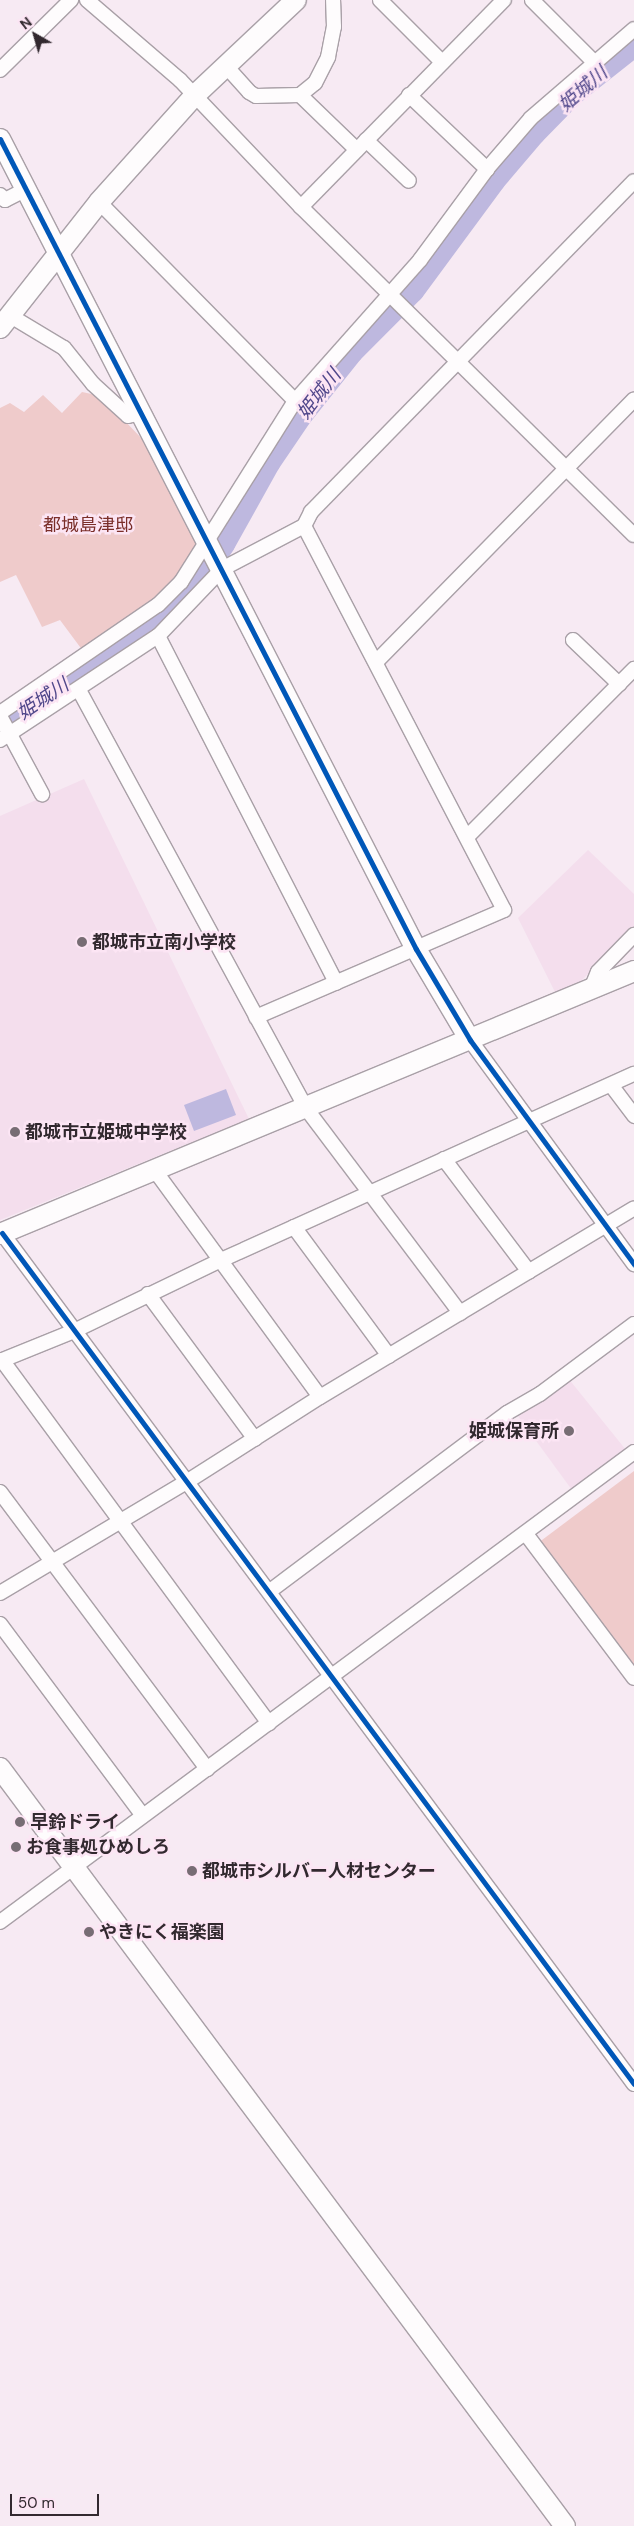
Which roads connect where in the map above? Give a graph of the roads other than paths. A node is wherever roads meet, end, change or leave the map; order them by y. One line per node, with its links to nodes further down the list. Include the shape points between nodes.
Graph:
1 (71, 0): 12 (street)
2 (87, 0): 15 (street, via 180,80)
3 (296, 0): 11 (street)
4 (333, 0): 13 (street, via 334,27 328,57 315,83)
5 (380, 0): 9 (street)
6 (504, 0): 9 (street)
7 (532, 0): 10 (street)
8 (634, 29): 10 (street)
9 (442, 62): 14 (street)
10 (594, 62): 18 (street, via 551,98)
11 (225, 65): 13 (street, via 256,96); 15 (street)
12 (0, 70)
13 (300, 95): 17 (street)
14 (409, 95): 17 (street); 18 (street)
15 (194, 96): 23 (street); 24 (street)
16 (0, 139): 21 (street)
17 (362, 145): 19 (street); 24 (street)
18 (487, 168): 26 (street, via 420,260)
19 (409, 180)
20 (634, 181): 28 (street)
21 (26, 190): 22 (street, via 5,200); 25 (street)
22 (0, 195)
23 (99, 202): 25 (street); 30 (street)
24 (301, 207): 26 (street)
25 (58, 253): 27 (street); 31 (street)
26 (390, 295): 28 (street); 30 (street)
27 (5, 321): 31 (street, via 64,348 93,384 128,416)
28 (457, 361): 32 (street); 33 (street, via 311,512)
29 (634, 399): 32 (street)
30 (295, 401): 35 (street)
31 (140, 413): 35 (street)
32 (566, 468): 34 (street); 39 (street)
33 (304, 526): 36 (street); 39 (street)
34 (634, 535)
35 (207, 541): 36 (street); 43 (street, via 181,582 158,605)
36 (222, 569): 37 (street); 48 (street)
37 (158, 636): 42 (street); 50 (street)
38 (573, 640): 41 (street)
39 (376, 662): 46 (street)
40 (634, 669): 41 (street)
41 (619, 684): 46 (street)
42 (80, 690): 44 (street); 52 (street)
43 (0, 715): 44 (street)
44 (5, 736): 45 (street)
45 (42, 794)
46 (467, 837): 48 (street, via 504,910)
47 (634, 935): 51 (street, via 598,972)
48 (416, 949): 50 (street); 53 (street)
49 (634, 971): 51 (street)
50 (336, 983): 52 (street)
51 (591, 989): 53 (street)
52 (256, 1017): 56 (street)
53 (470, 1040): 56 (street); 58 (street)
54 (634, 1074): 55 (street)
55 (611, 1085): 57 (street); 58 (street)
56 (305, 1107): 60 (street); 61 (street)
57 (634, 1116)
58 (530, 1123): 59 (street); 63 (street)
59 (444, 1158): 61 (street); 68 (street)
60 (156, 1172): 65 (street); 66 (street)
61 (369, 1195): 64 (street); 70 (street)
62 (634, 1208): 63 (street)
63 (605, 1226): 67 (street); 68 (street)
64 (294, 1227): 66 (street); 73 (street)
65 (1, 1234): 72 (street)
66 (219, 1260): 69 (street); 75 (street)
67 (634, 1264)
68 (528, 1272): 70 (street)
69 (148, 1294): 72 (street); 76 (street)
70 (460, 1313): 73 (street)
71 (634, 1324): 83 (street, via 540,1394 500,1419)
72 (74, 1331): 74 (street); 78 (street)
73 (389, 1356): 75 (street)
74 (1, 1360): 80 (street)
75 (320, 1397): 76 (street)
76 (255, 1438): 78 (street)
77 (634, 1452): 81 (street)
78 (188, 1481): 80 (street); 83 (street)
79 (0, 1492): 82 (street)
80 (120, 1522): 82 (street); 88 (street)
81 (526, 1534): 86 (street); 87 (street)
82 (52, 1561): 84 (street); 90 (street)
83 (270, 1591): 86 (street)
84 (0, 1592)
85 (0, 1624): 91 (street)
86 (332, 1678): 88 (street); 94 (street)
87 (634, 1678)
88 (269, 1724): 90 (street)
89 (0, 1768): 92 (street)
90 (207, 1769): 91 (street)
91 (143, 1816): 92 (street)
92 (75, 1868): 93 (street); 95 (street)
93 (1, 1920)
94 (634, 2084)
95 (565, 2526)

